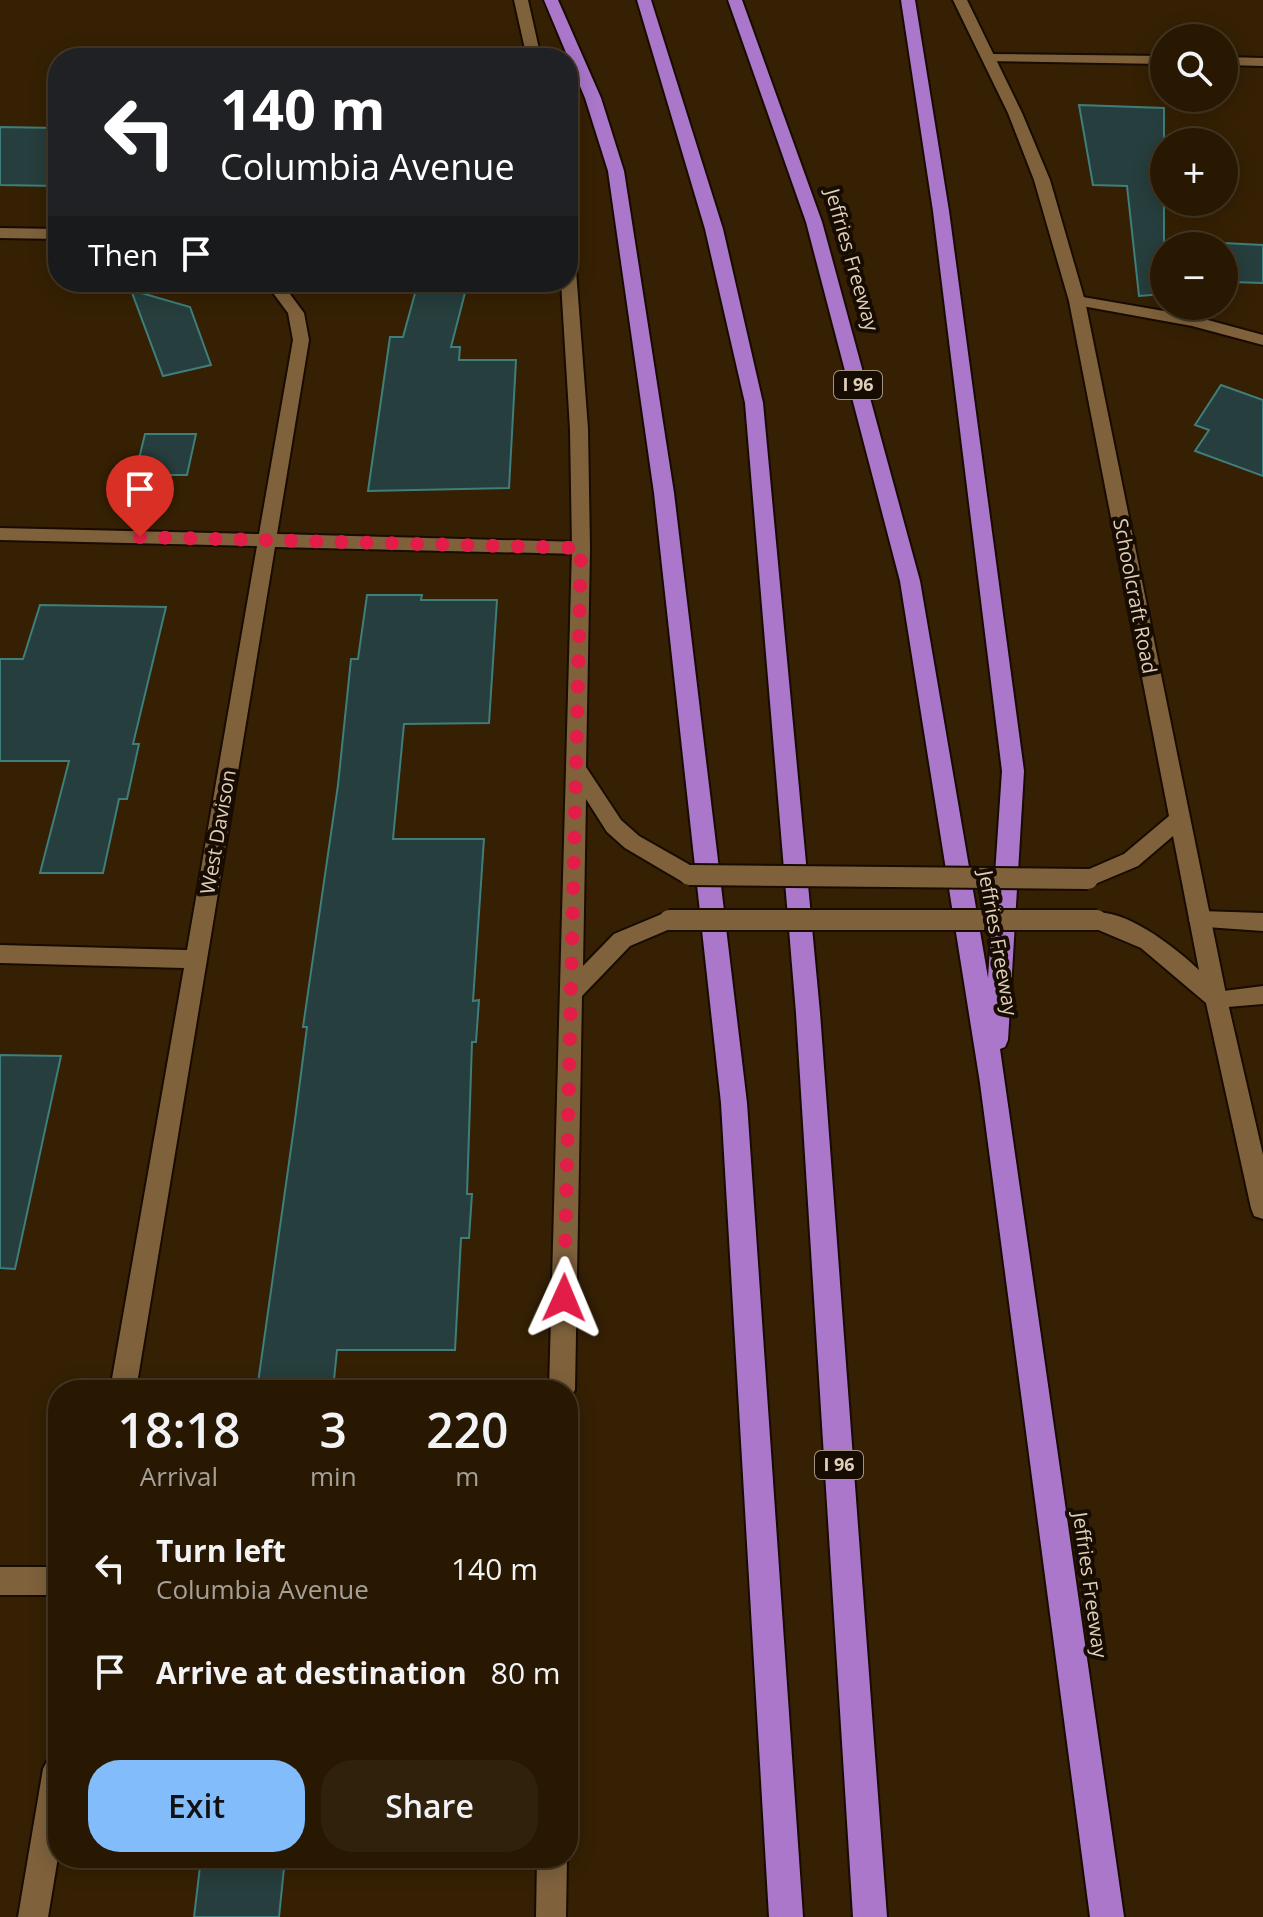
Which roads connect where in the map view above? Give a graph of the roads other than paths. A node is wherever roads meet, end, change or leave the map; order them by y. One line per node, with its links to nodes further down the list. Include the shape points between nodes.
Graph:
1 (521, 0): 7 (main road)
2 (551, 0): 8 (highway)
3 (644, 0): 43 (highway, I 96, via 714,229 754,403 808,1013)
4 (735, 0): 32 (highway, Jeffries Freeway / I 96, via 814,222 910,581)
5 (908, 0): 32 (highway, via 941,211 1013,771)
6 (960, 0): 9 (main road, Schoolcraft Road)
7 (532, 48)
8 (572, 48)
9 (989, 58): 10 (main road); 18 (main road, Schoolcraft Road, via 1042,180)
10 (1150, 60)
11 (1238, 61): 12 (main road)
12 (1263, 62)
13 (578, 63): 42 (highway, via 616,171 664,493 734,1103)
14 (0, 233): 15 (main road)
15 (48, 234)
16 (283, 292): 21 (main road, West Davison, via 296,313 301,340)
17 (570, 292): 22 (main road)
18 (1077, 301): 19 (main road, via 1178,318); 24 (main road, Schoolcraft Road)
19 (1263, 340)
20 (0, 534): 21 (main road)
21 (269, 538): 22 (main road); 28 (main road, West Davison)
22 (581, 548): 23 (main road)
23 (576, 768): 24 (main road, bridge, via 614,826 689,875 1088,879 1131,860); 29 (main road)
24 (1179, 819): 25 (main road, Schoolcraft Road)
25 (1200, 920): 26 (main road); 31 (main road, Schoolcraft Road)
26 (1263, 922)
27 (0, 954): 28 (main road)
28 (197, 959): 34 (main road, West Davison)
29 (571, 993): 31 (main road, bridge, via 622,940 669,920 1097,920 1130,929 1158,946); 35 (main road)
30 (1263, 995): 31 (main road)
31 (1216, 999): 33 (main road, Schoolcraft Road)
32 (993, 1083): 44 (highway, Jeffries Freeway / I 96)
33 (1263, 1208)
34 (125, 1380)
35 (562, 1380)
36 (0, 1581): 37 (main road)
37 (48, 1581)
38 (48, 1828): 40 (main road)
39 (552, 1868): 41 (main road)
40 (33, 1917)
41 (551, 1917)
42 (786, 1917)
43 (870, 1917)
44 (1107, 1917)

